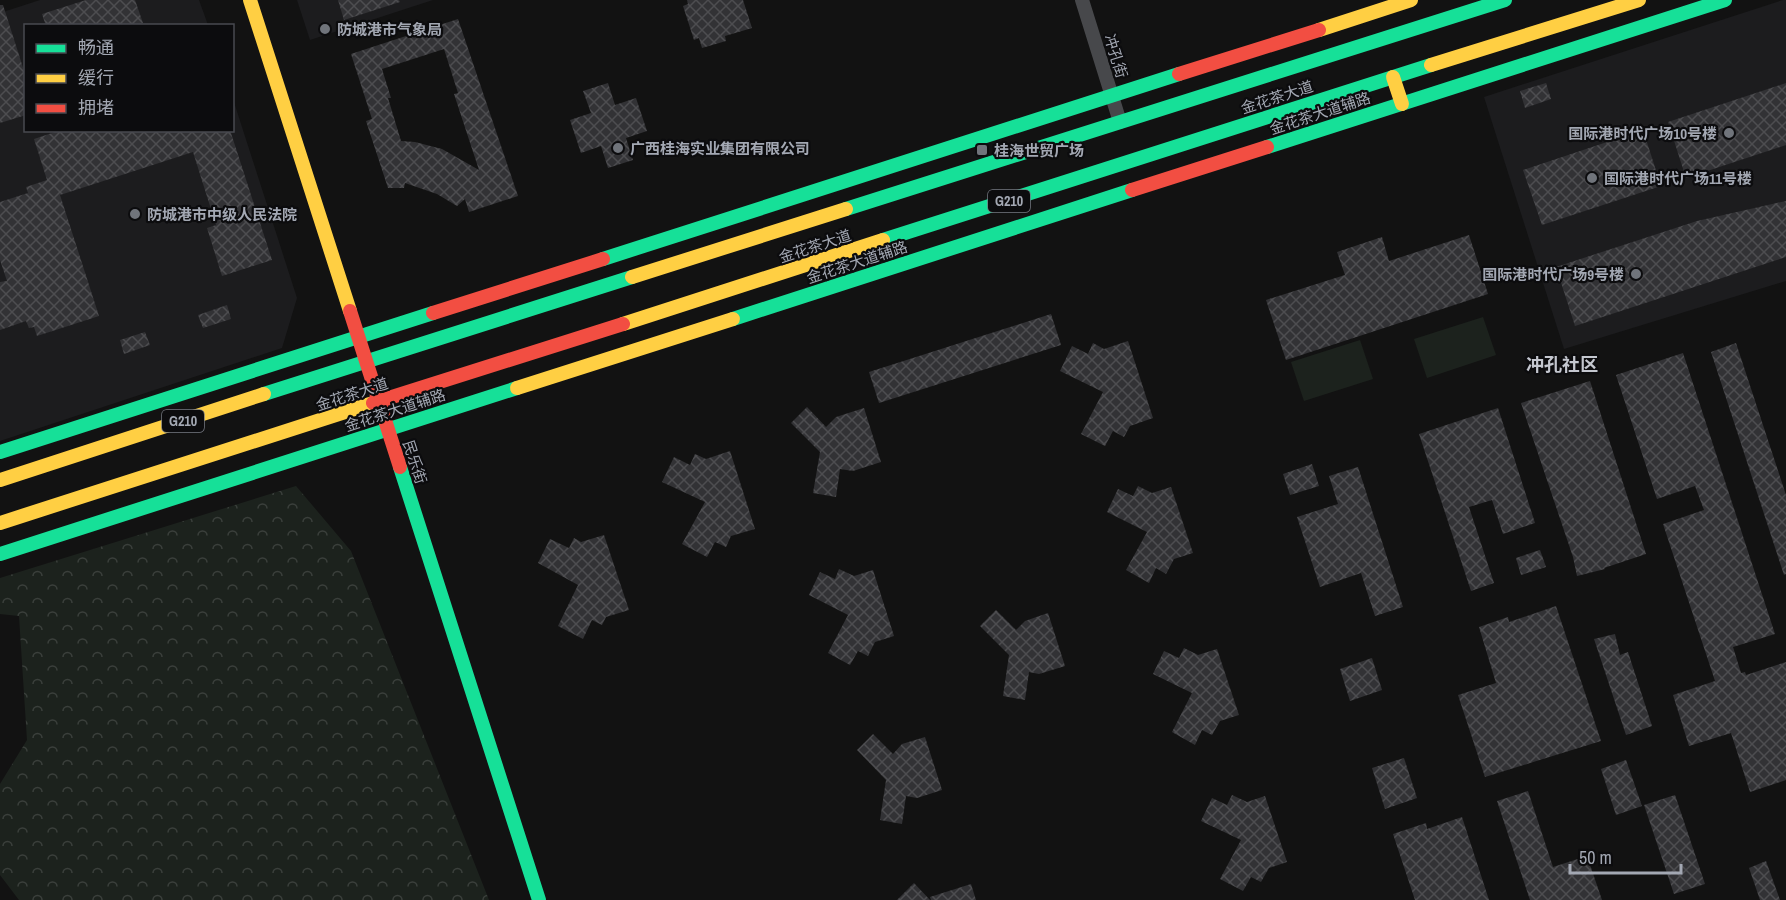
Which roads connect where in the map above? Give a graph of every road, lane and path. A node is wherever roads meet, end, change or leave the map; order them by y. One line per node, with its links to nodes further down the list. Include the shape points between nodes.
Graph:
1 (250, 0): 11 (main road, 民乐街)
2 (1082, 0): 8 (street, 冲孔街)
3 (1411, 0): 8 (main road)
4 (1505, 0): 10 (main road, 金花茶大道 / G210)
5 (1639, 0): 7 (main road, 金花茶大道 / G210)
6 (1725, 0): 9 (main road, 金花茶大道辅路)
7 (1393, 77): 9 (main road); 13 (main road, 金花茶大道 / G210)
8 (1112, 96): 10 (street, 冲孔街); 11 (main road)
9 (1402, 104): 14 (main road, 金花茶大道辅路)
10 (1120, 122): 12 (main road, 金花茶大道 / G210)
11 (358, 337): 12 (main road, 民乐街); 15 (main road)
12 (366, 361): 13 (main road, 民乐街); 16 (main road, 金花茶大道 / G210)
13 (379, 403): 14 (main road, 民乐街); 17 (main road, 金花茶大道 / G210)
14 (388, 430): 18 (main road, 金花茶大道辅路); 19 (main road, 民乐街)
15 (0, 452)
16 (0, 480)
17 (0, 523)
18 (0, 554)
19 (539, 900)

